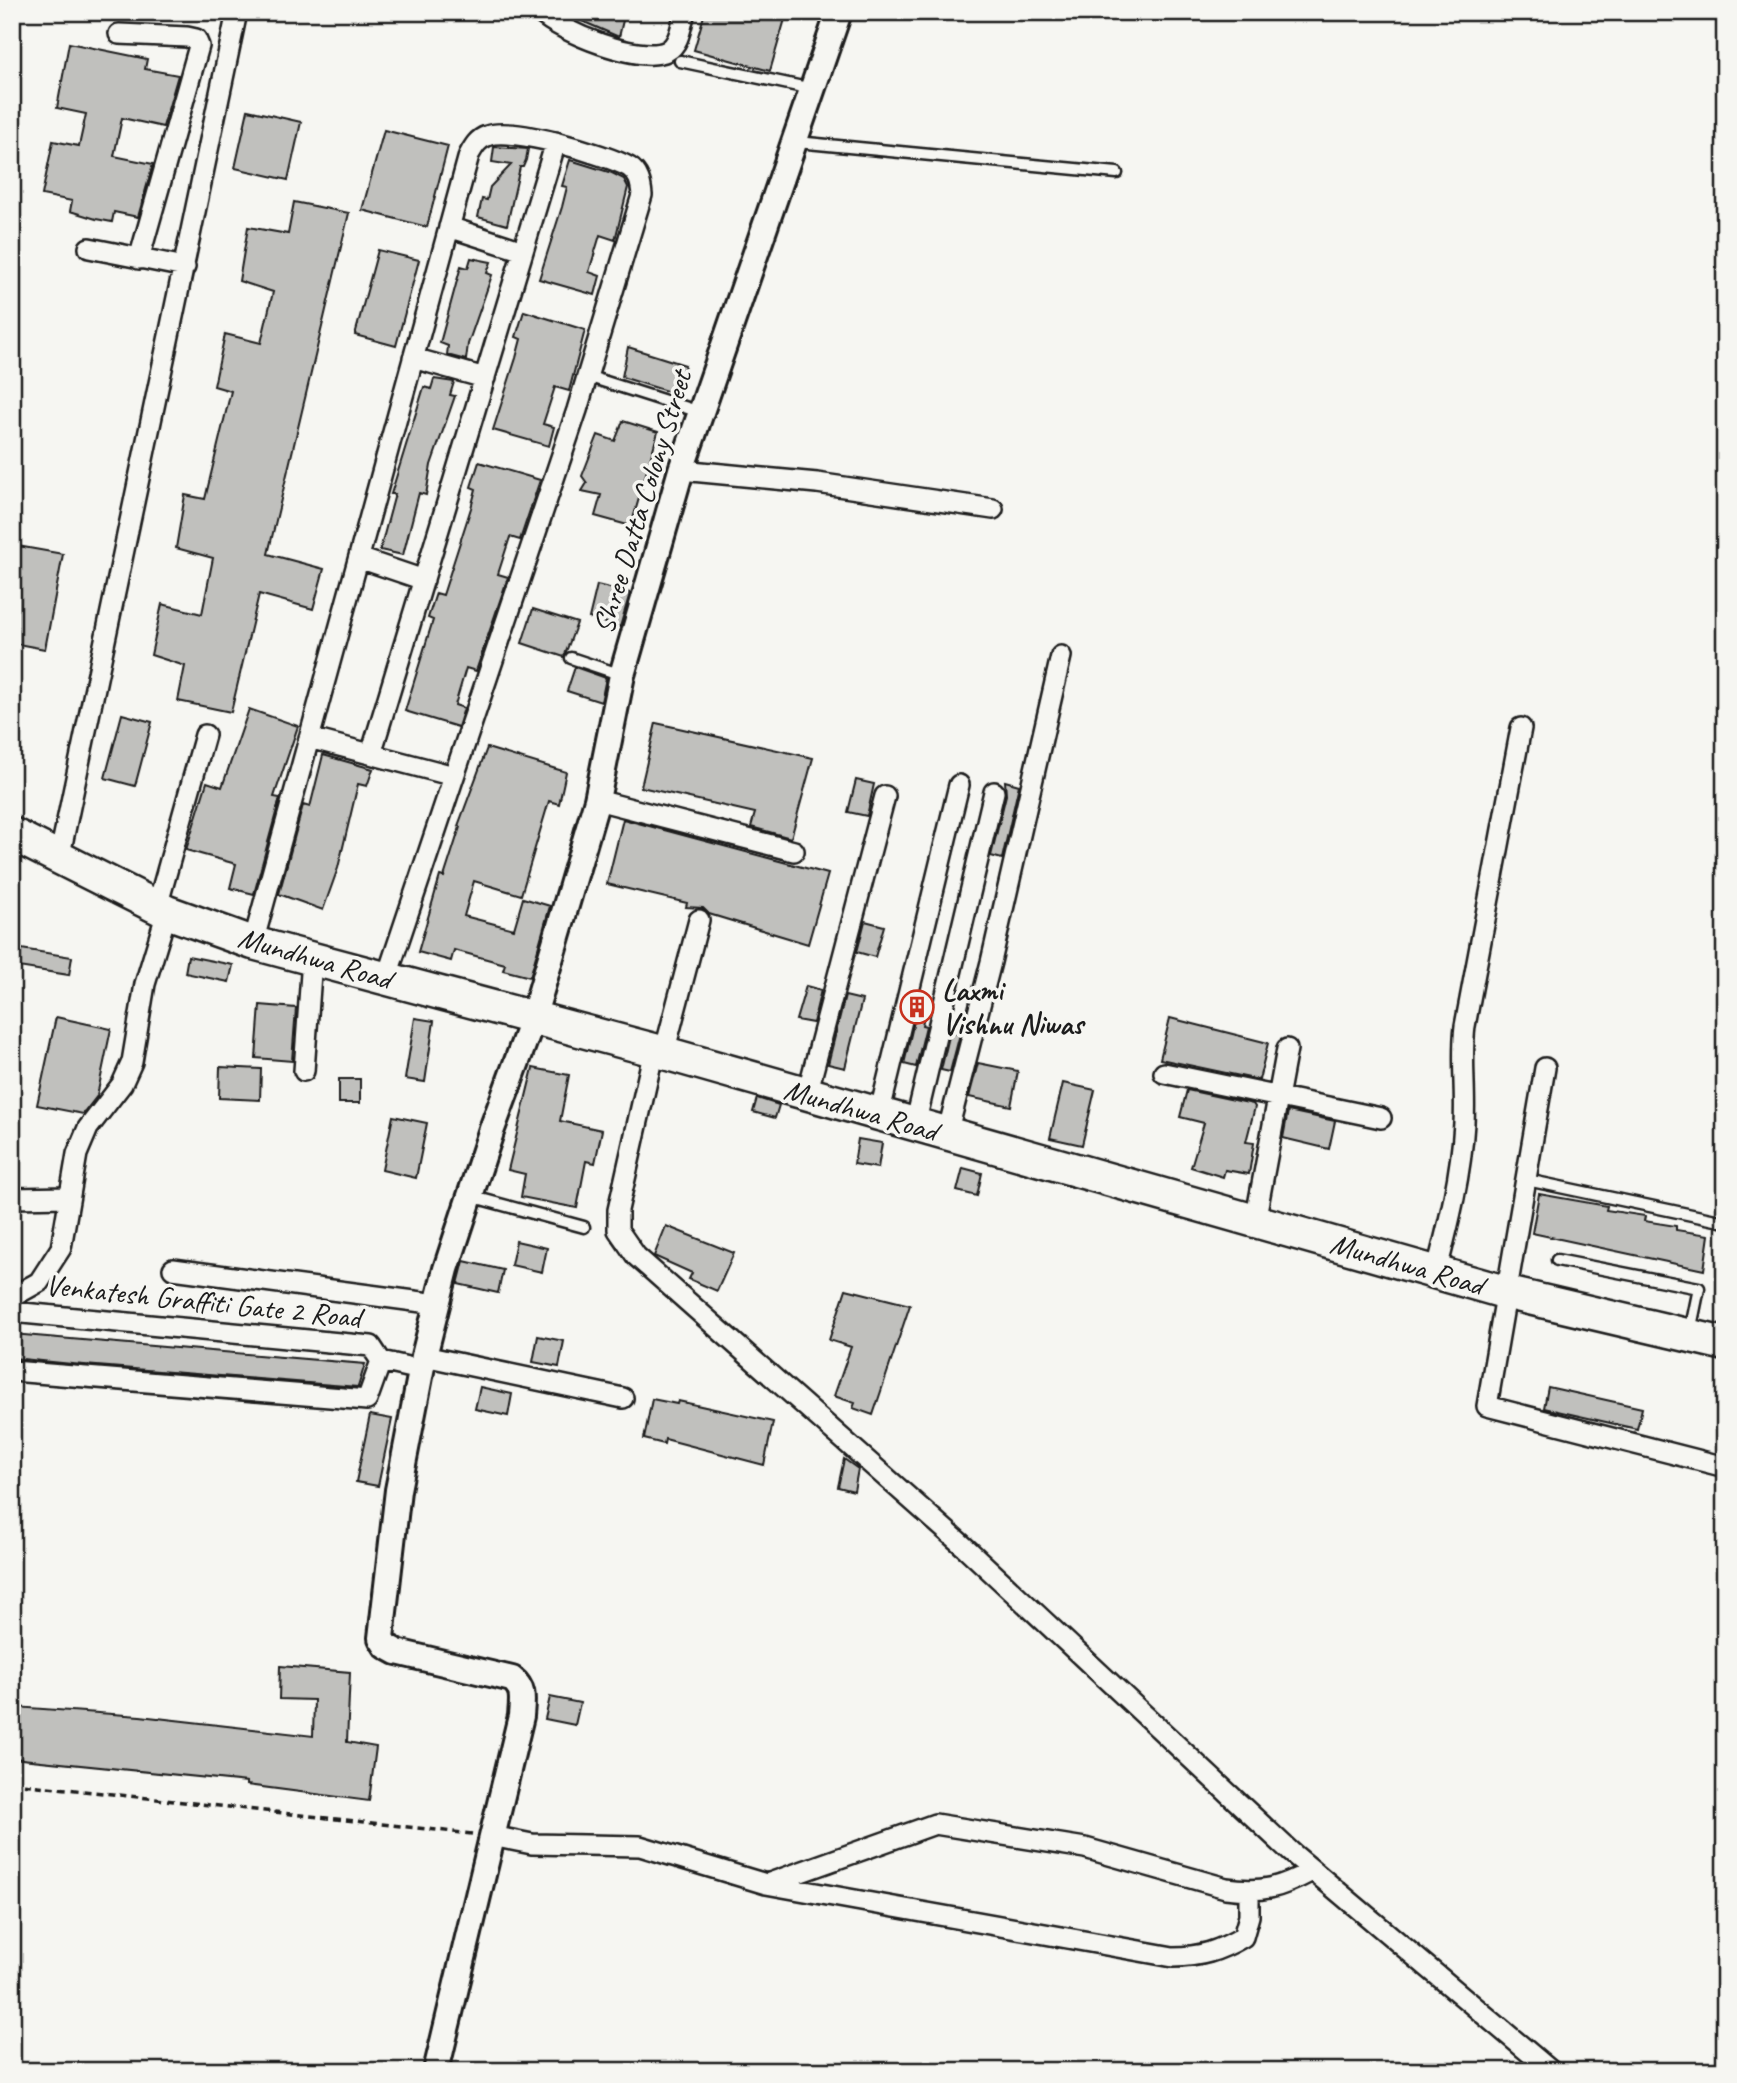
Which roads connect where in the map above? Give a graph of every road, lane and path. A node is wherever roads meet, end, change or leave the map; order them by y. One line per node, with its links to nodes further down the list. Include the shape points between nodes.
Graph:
1 (237, 12): 15 (street)
2 (540, 12): 3 (street, via 553,25 599,44 653,54 676,43)
3 (685, 12)
4 (839, 12): 7 (street, Shree Datta Colony Street)
5 (119, 34): 14 (street, via 187,37 196,39 199,46)
6 (680, 61): 7 (lane)
7 (812, 89): 9 (street, Shree Datta Colony Street)
8 (556, 142): 11 (street, via 507,132 488,135 476,143); 13 (street); 17 (street, via 630,168 640,180 642,195)
9 (794, 142): 10 (lane); 19 (street, Shree Datta Colony Street)
10 (1117, 173)
11 (449, 227): 13 (street); 16 (street)
12 (89, 248): 14 (street)
13 (523, 251): 18 (street)
14 (139, 259): 15 (street)
15 (185, 267): 38 (street)
16 (413, 358): 18 (street); 22 (street)
17 (587, 376): 19 (lane); 31 (street)
18 (485, 378): 23 (street)
19 (701, 412): 20 (street, Shree Datta Colony Street)
20 (681, 470): 21 (street, via 817,483); 26 (street, Shree Datta Colony Street)
21 (993, 509)
22 (359, 558): 23 (street); 29 (street)
23 (424, 580): 30 (street)
24 (1061, 656): 55 (street)
25 (571, 658): 26 (lane)
26 (622, 675): 35 (street, Shree Datta Colony Street)
27 (1521, 728): 65 (street, via 1465,1026 1459,1188)
28 (205, 735): 39 (street)
29 (309, 738): 30 (street); 41 (street)
30 (371, 754): 31 (street)
31 (454, 776): 43 (street)
32 (959, 785): 52 (street)
33 (994, 792): 54 (street)
34 (885, 796): 50 (street)
35 (597, 800): 37 (street); 44 (street, Shree Datta Colony Street)
36 (12, 834): 38 (main road, Mundhwa Road)
37 (794, 851)
38 (59, 859): 39 (main road, Mundhwa Road)
39 (162, 910): 41 (main road, Mundhwa Road); 58 (street, via 132,1062 122,1084 88,1128 77,1154)
40 (699, 920): 46 (street)
41 (253, 943): 42 (main road, Mundhwa Road)
42 (312, 959): 43 (main road, Mundhwa Road); 48 (street)
43 (386, 979): 44 (main road, Mundhwa Road)
44 (533, 1017): 46 (main road, Mundhwa Road); 57 (street, Shree Datta Colony Street)
45 (1287, 1049): 51 (street)
46 (659, 1052): 50 (main road, Mundhwa Road); 79 (street, via 618,1210 618,1230 625,1244 967,1549)
47 (1545, 1068): 56 (street)
48 (304, 1071)
49 (1164, 1073): 51 (street)
50 (807, 1094): 52 (main road, Mundhwa Road)
51 (1278, 1098): 53 (street); 60 (street)
52 (878, 1115): 54 (main road, Mundhwa Road)
53 (1381, 1118)
54 (915, 1125): 55 (main road, Mundhwa Road)
55 (947, 1134): 60 (main road, Mundhwa Road)
56 (1527, 1180): 61 (lane); 66 (street)
57 (470, 1195): 62 (lane); 68 (street, Shree Datta Colony Street)
58 (69, 1197): 59 (street); 67 (street, via 61,1248 39,1282)
59 (12, 1198)
60 (1255, 1222): 65 (main road, Mundhwa Road)
61 (1725, 1223)
62 (584, 1227)
63 (1558, 1260): 70 (lane, via 1699,1288)
64 (173, 1269): 68 (street)
65 (1436, 1273): 66 (main road, Mundhwa Road)
66 (1508, 1293): 70 (main road, Mundhwa Road); 76 (street, via 1487,1406)
67 (12, 1297)
68 (437, 1304): 73 (street, Shree Datta Colony Street)
69 (12, 1312): 72 (street, Venkatesh Graffiti Gate 2 Road, via 371,1346)
70 (1690, 1336): 71 (main road, Mundhwa Road)
71 (1725, 1344)
72 (381, 1361): 73 (street, Venkatesh Graffiti Gate 2 Road); 74 (street, Venkatesh Graffiti Gate 2 Road, via 368,1400)
73 (422, 1363): 75 (street, Venkatesh Graffiti Gate 2 Road); 78 (street, Shree Datta Colony Street, via 398,1490 381,1638 397,1652 512,1679 519,1685 521,1716)
74 (12, 1370)
75 (623, 1398)
76 (1725, 1467)
77 (12, 1783): 78 (path)
78 (492, 1836): 80 (street, via 532,1844 640,1846); 82 (street)
79 (1312, 1871): 81 (street, via 1281,1888); 83 (street)
80 (766, 1884): 81 (street, via 935,1824 1085,1848); 81 (street, via 1173,1957 1196,1957 1242,1937 1250,1916)
81 (1249, 1891)
82 (436, 2071)
83 (1551, 2071)

